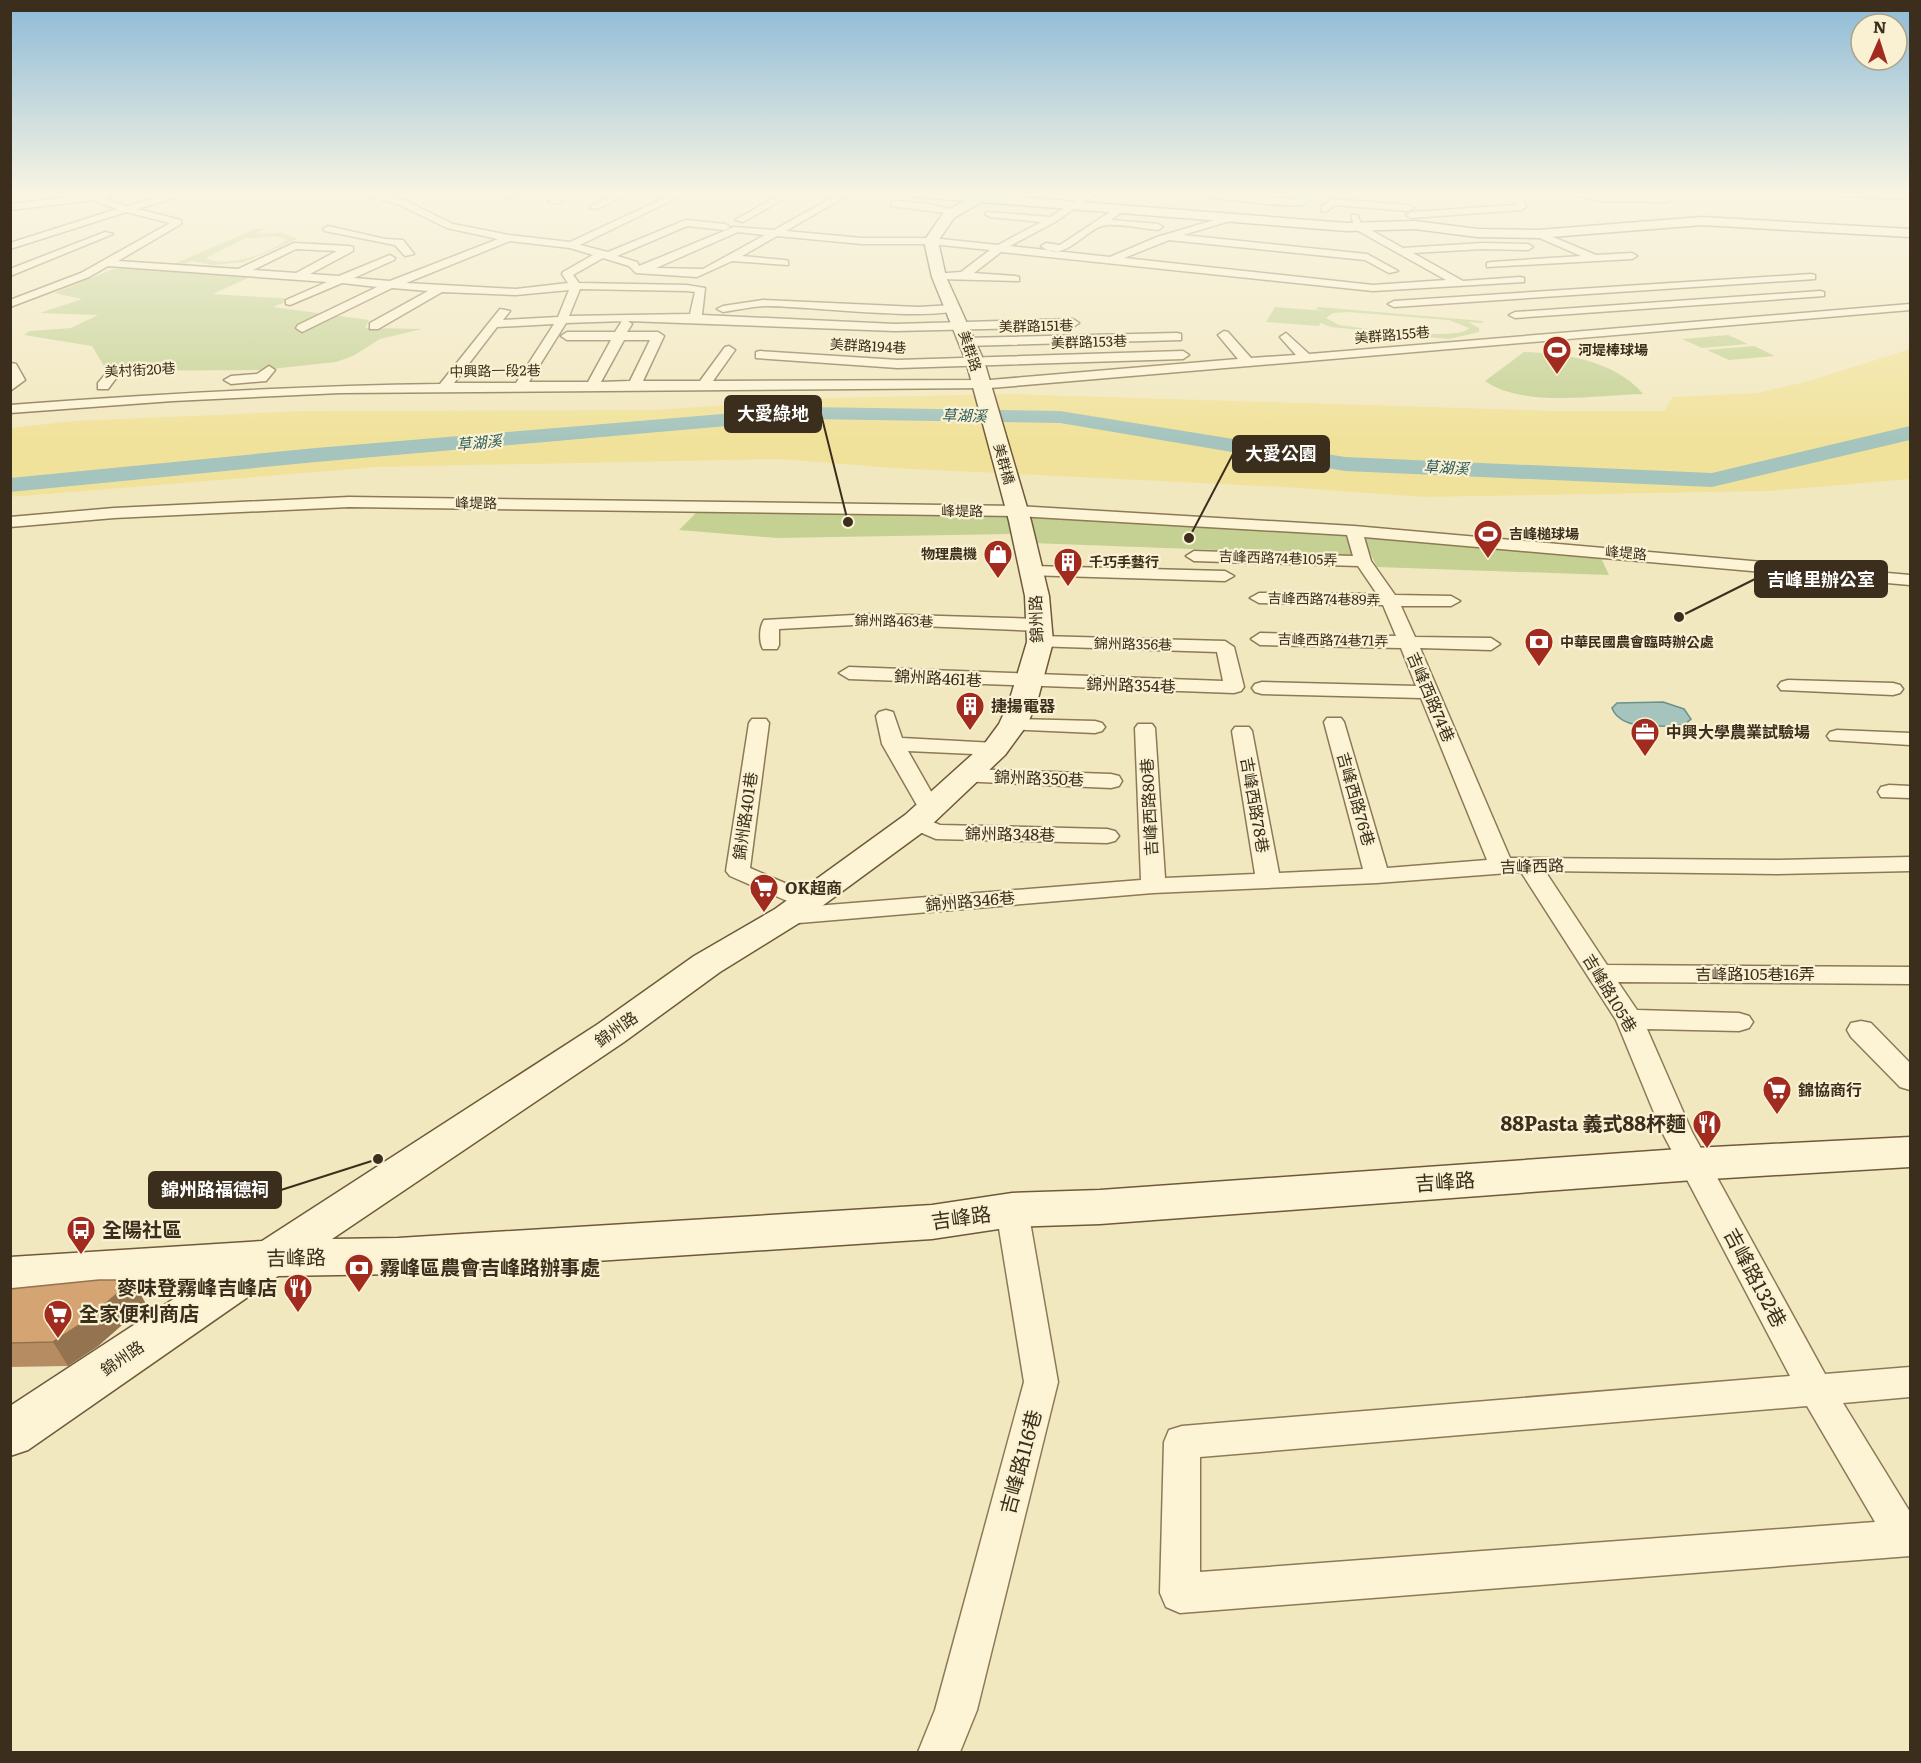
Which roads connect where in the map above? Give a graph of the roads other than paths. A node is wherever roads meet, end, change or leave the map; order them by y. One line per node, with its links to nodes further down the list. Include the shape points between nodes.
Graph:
1 (82, 274): 20 (street)
2 (264, 274): 11 (street)
3 (301, 274): 11 (street)
4 (355, 274): 18 (street)
5 (417, 274): 21 (street)
6 (567, 274): 22 (street)
7 (682, 274): 23 (street)
8 (1246, 274): 19 (street, via 1374,288)
9 (1443, 274): 19 (street)
10 (964, 275): 12 (street); 15 (street)
11 (298, 276): 18 (street)
12 (939, 276): 36 (street, 美群路)
13 (1811, 277): 24 (street)
14 (1637, 278): 24 (street)
15 (1015, 279)
16 (1531, 279): 19 (street)
17 (21, 281): 20 (street)
18 (338, 282): 21 (street); 29 (street)
19 (1459, 283): 28 (street)
20 (63, 284): 32 (street)
21 (387, 286): 25 (street); 46 (street)
22 (576, 286): 26 (street); 30 (street); 40 (street)
23 (666, 286): 30 (street); 38 (street, via 700,290)
24 (1658, 287): 28 (street); 31 (street)
25 (440, 290): 26 (street); 45 (street)
26 (516, 292): 43 (street)
27 (1820, 294): 31 (street)
28 (1489, 300): 33 (street); 39 (street)
29 (290, 302)
30 (635, 302): 38 (street); 40 (street); 53 (street)
31 (1690, 303): 37 (street); 39 (street)
32 (10, 304)
33 (1394, 304)
34 (838, 306): 36 (street); 38 (street, via 763,303); 44 (street)
35 (1911, 307): 56 (street, 美群路155巷)
36 (954, 308): 48 (street, 美群路)
37 (1710, 311)
38 (696, 315): 44 (street)
39 (1515, 315): 56 (street)
40 (562, 320): 43 (street); 52 (street)
41 (1035, 323): 42 (street); 48 (street); 59 (street)
42 (1073, 323)
43 (495, 324): 50 (street)
44 (824, 325): 48 (street); 54 (street)
45 (374, 326)
46 (302, 328)
47 (727, 332): 54 (street)
48 (963, 333): 54 (street, via 922,340); 59 (street, 美群路151巷); 69 (street, 美群路)
49 (1224, 335): 71 (street)
50 (486, 336): 51 (street); 85 (street)
51 (519, 336)
52 (547, 336): 53 (street); 83 (street)
53 (620, 336): 81 (street); 82 (street, via 658,336)
54 (815, 337)
55 (1178, 337): 57 (street, 美群路151巷)
56 (1555, 337): 62 (street, 美群路155巷)
57 (1129, 338): 59 (street, 美群路151巷); 65 (street)
58 (1286, 338): 68 (street)
59 (1044, 340): 67 (street)
60 (1350, 343): 62 (street)
61 (729, 350): 77 (street)
62 (1361, 353): 68 (street, 美群路155巷)
63 (1204, 354): 65 (street, 美群路153巷)
64 (760, 355): 66 (street, 美群路194巷)
65 (1141, 356): 67 (street, 美群路153巷); 73 (street)
66 (800, 357): 70 (street, 美群路194巷); 78 (street)
67 (1053, 358): 69 (street, 美群路153巷); 75 (street)
68 (1306, 358): 71 (street, 美群路155巷)
69 (975, 361): 70 (street, 美群路194巷); 84 (street, 美群路)
70 (881, 363): 79 (street)
71 (1248, 363): 73 (street, 美群路155巷)
72 (11, 367): 87 (street, via 18,380)
73 (1154, 372): 75 (street, 美群路155巷)
74 (114, 373): 86 (street)
75 (1063, 379): 84 (street, 美群路155巷)
76 (217, 381): 88 (street, via 265,374)
77 (705, 384): 78 (street, 中興路一段2巷); 82 (street, 中興路一段2巷)
78 (796, 384): 79 (street, 中興路一段2巷)
79 (880, 384): 84 (street, 中興路一段2巷)
80 (126, 385): 86 (street, 美村街20巷)
81 (593, 385): 82 (street, 中興路一段2巷); 83 (street, 中興路一段2巷)
82 (635, 385)
83 (520, 386): 85 (street, 中興路一段2巷)
84 (981, 386): 90 (street, 美群橋)
85 (444, 387): 88 (street, 中興路一段2巷)
86 (94, 388): 87 (street, 美村街20巷)
87 (17, 392)
88 (245, 393): 89 (street, 中興路一段2巷)
89 (10, 410)
90 (1016, 508): 91 (street, 峰堤路, via 360,502 114,513); 92 (street, 峰堤路); 95 (street, 錦州路)
91 (10, 522)
92 (1354, 531): 94 (street, 吉峰西路74巷); 97 (street, 峰堤路)
93 (1194, 555): 94 (street, 吉峰西路74巷105弄)
94 (1363, 561): 99 (street, 吉峰西路74巷)
95 (1032, 571): 96 (street); 101 (street, 錦州路)
96 (1225, 576)
97 (1911, 580)
98 (1259, 598): 99 (street, 吉峰西路74巷89弄)
99 (1390, 600): 100 (street, 吉峰西路74巷89弄); 103 (street, 吉峰西路74巷)
100 (1451, 601)
101 (1040, 634): 105 (street, 錦州路463巷, via 872,619 770,624); 107 (street, 錦州路); 109 (street, 錦州路356巷, via 1225,646)
102 (1260, 639): 103 (street, 吉峰西路74巷71弄)
103 (1407, 641): 104 (street, 吉峰西路74巷71弄); 112 (street, 吉峰西路74巷)
104 (1491, 644)
105 (770, 645)
106 (849, 673): 107 (street, 錦州路461巷)
107 (1028, 682): 109 (street, 錦州路354巷); 120 (street, 錦州路, via 1023,702)
108 (1788, 686): 111 (street)
109 (1234, 687)
110 (1262, 688): 112 (street)
111 (1893, 689)
112 (1429, 692): 128 (street, 吉峰西路74巷)
113 (886, 716): 122 (street)
114 (1334, 722): 129 (street, 吉峰西路76巷)
115 (759, 723): 132 (street, 錦州路401巷, via 738,871)
116 (1095, 727): 120 (street)
117 (1145, 729): 131 (street, 吉峰西路80巷)
118 (1242, 731): 130 (street, 吉峰西路78巷)
119 (1837, 736): 121 (street)
120 (1004, 737): 122 (street); 123 (street, 錦州路)
121 (1911, 739)
122 (893, 744): 125 (street)
123 (967, 776): 124 (street, 錦州路350巷); 125 (street, 錦州路)
124 (1111, 781)
125 (923, 815): 126 (street, 錦州路348巷, via 936,832); 132 (street, 錦州路)
126 (1107, 836)
127 (1911, 864): 128 (street, 吉峰西路)
128 (1515, 865): 129 (street, 吉峰西路); 133 (street, 吉峰路105巷)
129 (1377, 876): 130 (street, 吉峰西路)
130 (1268, 880): 131 (street, 吉峰西路)
131 (1153, 886): 132 (street, 錦州路346巷)
132 (797, 909): 142 (street, 錦州路, via 706,964 611,1033)
133 (1600, 973): 134 (street, 吉峰路105巷16弄); 135 (street, 吉峰路105巷)
134 (1911, 975)
135 (1629, 1019): 136 (street); 140 (street, 吉峰路105巷)
136 (1739, 1022)
137 (1861, 1030): 138 (street)
138 (1911, 1080)
139 (1911, 1152): 140 (street, 吉峰路)
140 (1694, 1164): 141 (street, 吉峰路); 145 (street, 吉峰路132巷)
141 (1012, 1210): 142 (street, 吉峰路, via 932,1222 849,1228 398,1256); 148 (street, 吉峰路116巷, via 1041,1382 956,1710)
142 (270, 1258): 143 (street, 吉峰路); 146 (street, 錦州路)
143 (10, 1275)
144 (1911, 1382): 145 (street)
145 (1818, 1392): 147 (street, 吉峰路132巷); 147 (street, via 1182,1442 1180,1593)
146 (10, 1434)
147 (1908, 1538)
148 (939, 1752)

